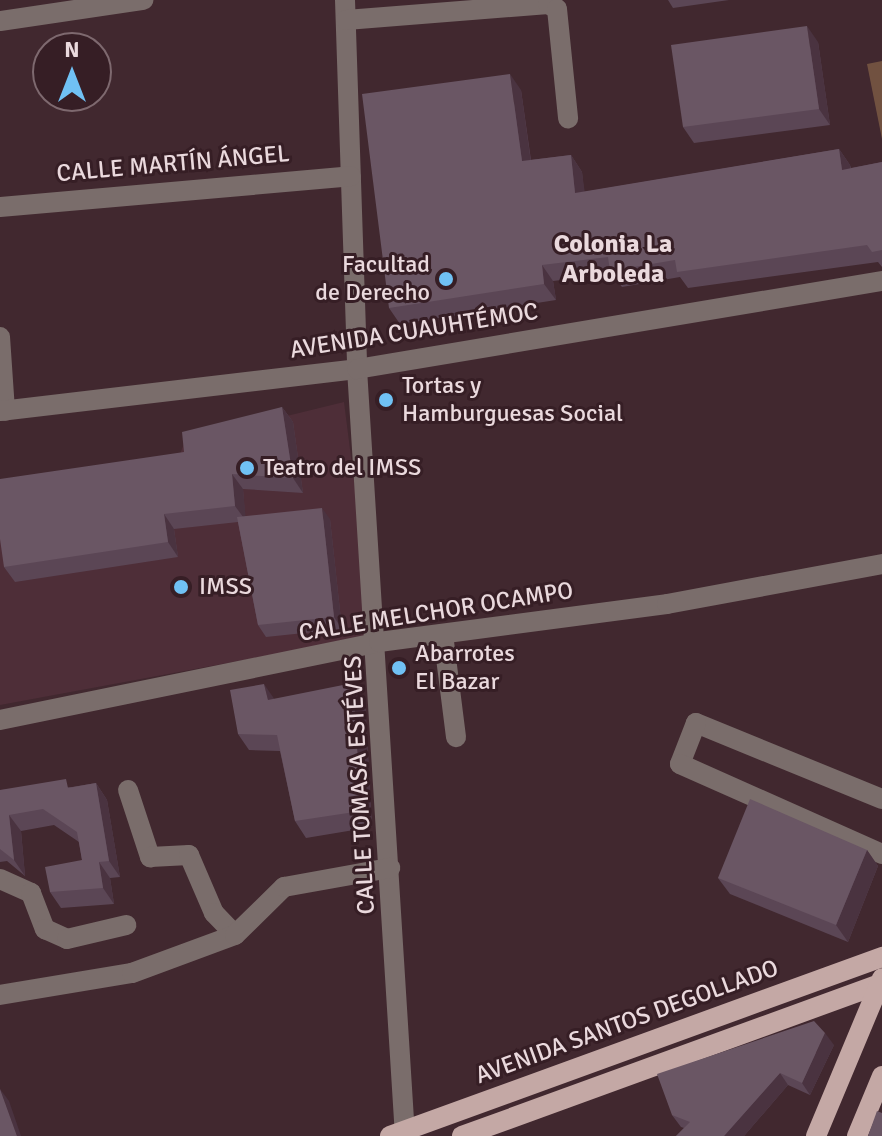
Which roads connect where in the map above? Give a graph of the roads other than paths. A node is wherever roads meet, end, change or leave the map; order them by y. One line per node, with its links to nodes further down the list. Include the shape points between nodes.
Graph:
1 (143, 0): 3 (street)
2 (346, 10): 4 (street, via 548,4 557,9); 5 (street, CALLE TOMASA ESTÉVES)
3 (0, 21)
4 (568, 118)
5 (351, 176): 6 (street, CALLE MARTÍN ÁNGEL); 9 (street, CALLE TOMASA ESTÉVES)
6 (0, 207)
7 (882, 281): 9 (street, AVENIDA CUAUHTÉMOC)
8 (0, 337): 10 (street)
9 (357, 369): 10 (street, AVENIDA CUAUHTÉMOC); 13 (street, CALLE TOMASA ESTÉVES)
10 (2, 411)
11 (882, 564): 12 (street, CALLE MELCHOR OCAMPO, via 667,604)
12 (443, 634): 13 (street, CALLE MELCHOR OCAMPO); 15 (street)
13 (379, 642): 14 (street, CALLE MELCHOR OCAMPO); 19 (street, CALLE TOMASA ESTÉVES)
14 (0, 720)
15 (456, 737)
16 (128, 790): 22 (street, via 150,857 189,855 214,913)
17 (882, 799): 18 (street, via 696,723 680,764)
18 (882, 854)
19 (390, 868): 22 (street, via 284,887); 27 (street, CALLE TOMASA ESTÉVES)
20 (0, 879): 21 (street, via 31,893 45,929 67,939)
21 (126, 925)
22 (235, 935): 25 (street, via 132,973)
23 (882, 957): 27 (main road, AVENIDA SANTOS DEGOLLADO)
24 (881, 982): 28 (main road); 29 (main road)
25 (0, 995)
26 (882, 1076): 30 (main road)
27 (400, 1134)
28 (462, 1136)
29 (816, 1136)
30 (857, 1136)

